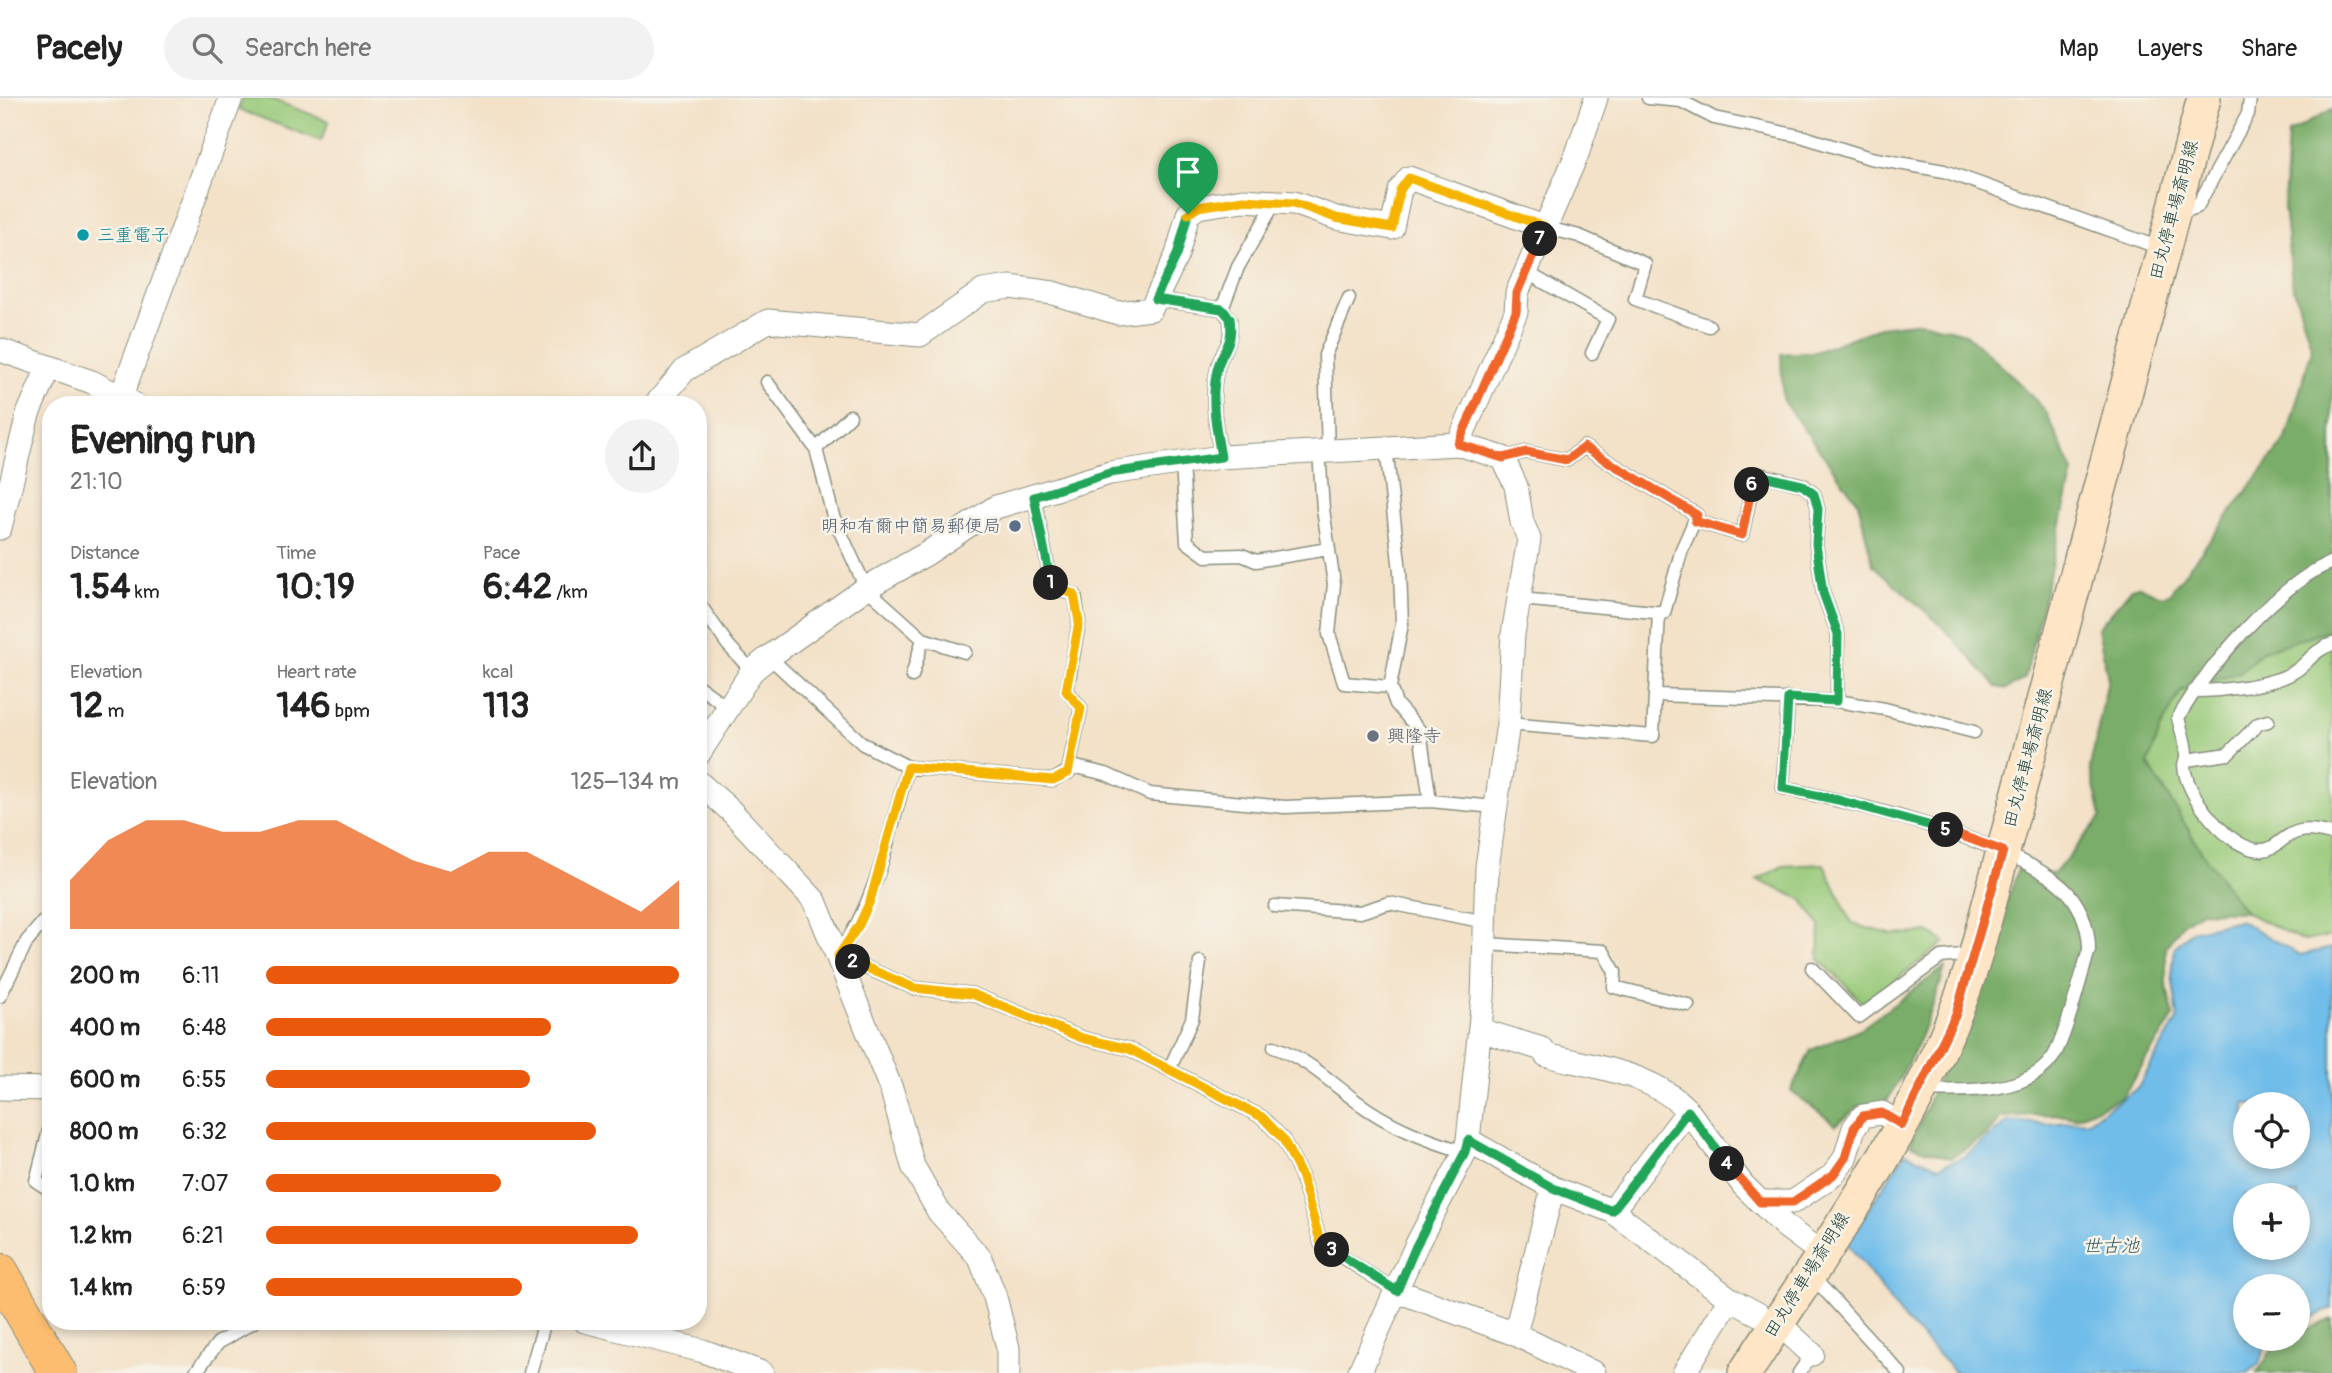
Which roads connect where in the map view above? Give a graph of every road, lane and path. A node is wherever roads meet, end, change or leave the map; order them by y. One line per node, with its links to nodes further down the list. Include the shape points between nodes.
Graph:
1 (231, 98): 20 (street)
2 (1596, 98): 8 (street)
3 (1648, 98): 9 (lane, via 1681,101 1714,118 1804,137 1870,158 1944,171)
4 (2204, 98): 7 (main road, 田丸停車場斎明線)
5 (2250, 98): 7 (lane, via 2248,114 2197,207)
6 (1275, 202): 8 (street, via 1392,228 1400,190 1409,178); 12 (street, via 1243,200 1198,207 1188,214 1177,255); 13 (lane, via 1238,267)
7 (2172, 216): 9 (main road, 田丸停車場斎明線)
8 (1545, 227): 10 (street); 14 (lane, via 1645,264 1635,299)
9 (2163, 250): 62 (main road, 田丸停車場斎明線)
10 (1526, 272): 16 (lane, via 1608,319); 23 (street, via 1517,293 1516,312)
11 (1349, 298): 26 (lane, via 1325,355)
12 (1155, 299): 13 (lane); 21 (street, via 1152,309 1118,313 1053,293 1010,287 983,291 920,335 768,321 685,370)
13 (1222, 309): 27 (lane, via 1230,318 1232,332 1217,368 1213,410)
14 (1709, 326)
15 (0, 350): 17 (street)
16 (1592, 352)
17 (48, 368): 19 (street); 32 (street, via 28,414)
18 (767, 382): 25 (lane)
19 (119, 396)
20 (132, 396)
21 (663, 396)
22 (850, 416): 25 (lane)
23 (1458, 444): 24 (street); 28 (street)
24 (1386, 447): 26 (street); 44 (lane, via 1402,625)
25 (816, 449): 35 (lane, via 833,516)
26 (1324, 452): 27 (street); 33 (lane)
27 (1221, 457): 29 (street)
28 (1503, 458): 31 (lane, via 1526,452 1567,460 1584,447 1697,515); 36 (street, via 1516,486 1529,539)
29 (1182, 463): 30 (street, via 1110,473); 33 (lane, via 1186,542 1206,556 1242,555 1256,561)
30 (1034, 497): 35 (street, via 996,507); 57 (lane, via 1052,587 1074,594 1079,622 1066,691 1081,708)
31 (1695, 521): 38 (lane, via 1664,612); 49 (lane, via 1742,535 1755,474 1802,485 1814,494 1823,593 1838,634)
32 (0, 528)
33 (1328, 549): 44 (lane, via 1335,584 1329,634 1344,683)
34 (2332, 562): 45 (lane, via 2290,590 2249,627)
35 (866, 588): 39 (lane); 42 (street)
36 (1521, 599): 38 (lane); 52 (street, via 1513,634)
37 (707, 611): 42 (lane)
38 (1659, 612): 47 (lane)
39 (923, 639): 41 (lane); 43 (lane)
40 (2332, 644): 45 (lane, via 2315,650 2293,673 2224,691)
41 (965, 652)
42 (760, 664): 50 (street); 56 (lane, via 863,744)
43 (912, 676)
44 (1390, 687): 59 (lane, via 1396,704 1420,731)
45 (2194, 691): 55 (lane, via 2178,718)
46 (707, 693): 50 (lane)
47 (1656, 695): 48 (lane); 52 (lane, via 1653,736)
48 (1788, 698): 49 (lane); 62 (lane, via 1783,788 1838,800)
49 (1837, 701): 53 (lane)
50 (727, 707): 54 (street)
51 (2268, 721): 55 (lane, via 2258,724 2228,754)
52 (1508, 724): 60 (street)
53 (1974, 732)
54 (707, 740)
55 (2186, 760): 61 (lane, via 2194,792 2220,832 2243,848 2262,850 2308,830)
56 (908, 767): 57 (lane, via 1053,780); 67 (lane, via 870,901)
57 (1068, 773): 59 (lane, via 1076,767 1107,774 1150,794 1285,807)
58 (707, 790): 67 (street, via 803,886 821,913)
59 (1430, 801): 60 (lane)
60 (1494, 807): 65 (street)
61 (2332, 834)
62 (2003, 851): 66 (main road, 田丸停車場斎明線); 77 (lane, via 2063,888 2074,899 2089,932 2089,950 2054,1056 2041,1071 2019,1082)
63 (1275, 906): 65 (lane, via 1360,912 1389,903)
64 (42, 924): 70 (lane, via 27,942)
65 (1485, 933): 71 (lane, via 1603,951 1615,972 1614,987); 72 (street)
66 (1976, 953): 69 (lane, via 1941,957 1859,1017); 77 (main road, 田丸停車場斎明線, via 1956,1014)
67 (838, 956): 74 (lane, via 914,988 972,994); 101 (street, via 892,1091 913,1166 939,1212 980,1258 1008,1348)
68 (1200, 962): 74 (lane, via 1192,1020)
69 (1812, 968)
70 (0, 996)
71 (1688, 1005)
72 (1480, 1030): 78 (street, via 1542,1049 1546,1055 1657,1085); 80 (street)
73 (1274, 1047): 80 (lane, via 1296,1055 1385,1121 1426,1140)
74 (1170, 1068): 88 (lane, via 1262,1117 1283,1139 1301,1175 1321,1244)
75 (0, 1088): 76 (street)
76 (42, 1089)
77 (1921, 1090): 79 (main road, 田丸停車場斎明線)
78 (1688, 1111): 84 (street); 85 (street)
79 (1902, 1125): 84 (street, via 1882,1113 1863,1116 1833,1175 1793,1202); 86 (main road, 田丸停車場斎明線)
80 (1466, 1146): 83 (street); 88 (street)
81 (42, 1158): 82 (lane, via 36,1181)
82 (42, 1185)
83 (1553, 1188): 85 (street); 95 (street)
84 (1760, 1202): 86 (street)
85 (1612, 1211): 89 (street)
86 (1815, 1264): 105 (main road, 田丸停車場斎明線); 107 (lane)
87 (0, 1272): 97 (main road)
88 (1397, 1291): 95 (street); 102 (street)
89 (1730, 1299): 90 (street); 104 (street)
90 (1758, 1314)
91 (238, 1330): 98 (lane, via 218,1343)
92 (542, 1330): 99 (lane)
93 (620, 1330): 100 (street, via 703,1351)
94 (1789, 1333): 96 (street)
95 (1515, 1334): 103 (street)
96 (1812, 1354): 106 (lane)
97 (58, 1373)
98 (195, 1373)
99 (530, 1373)
100 (762, 1373)
101 (1007, 1373)
102 (1359, 1373)
103 (1594, 1373)
104 (1684, 1373)
105 (1745, 1373)
106 (1799, 1373)
107 (1900, 1373)

